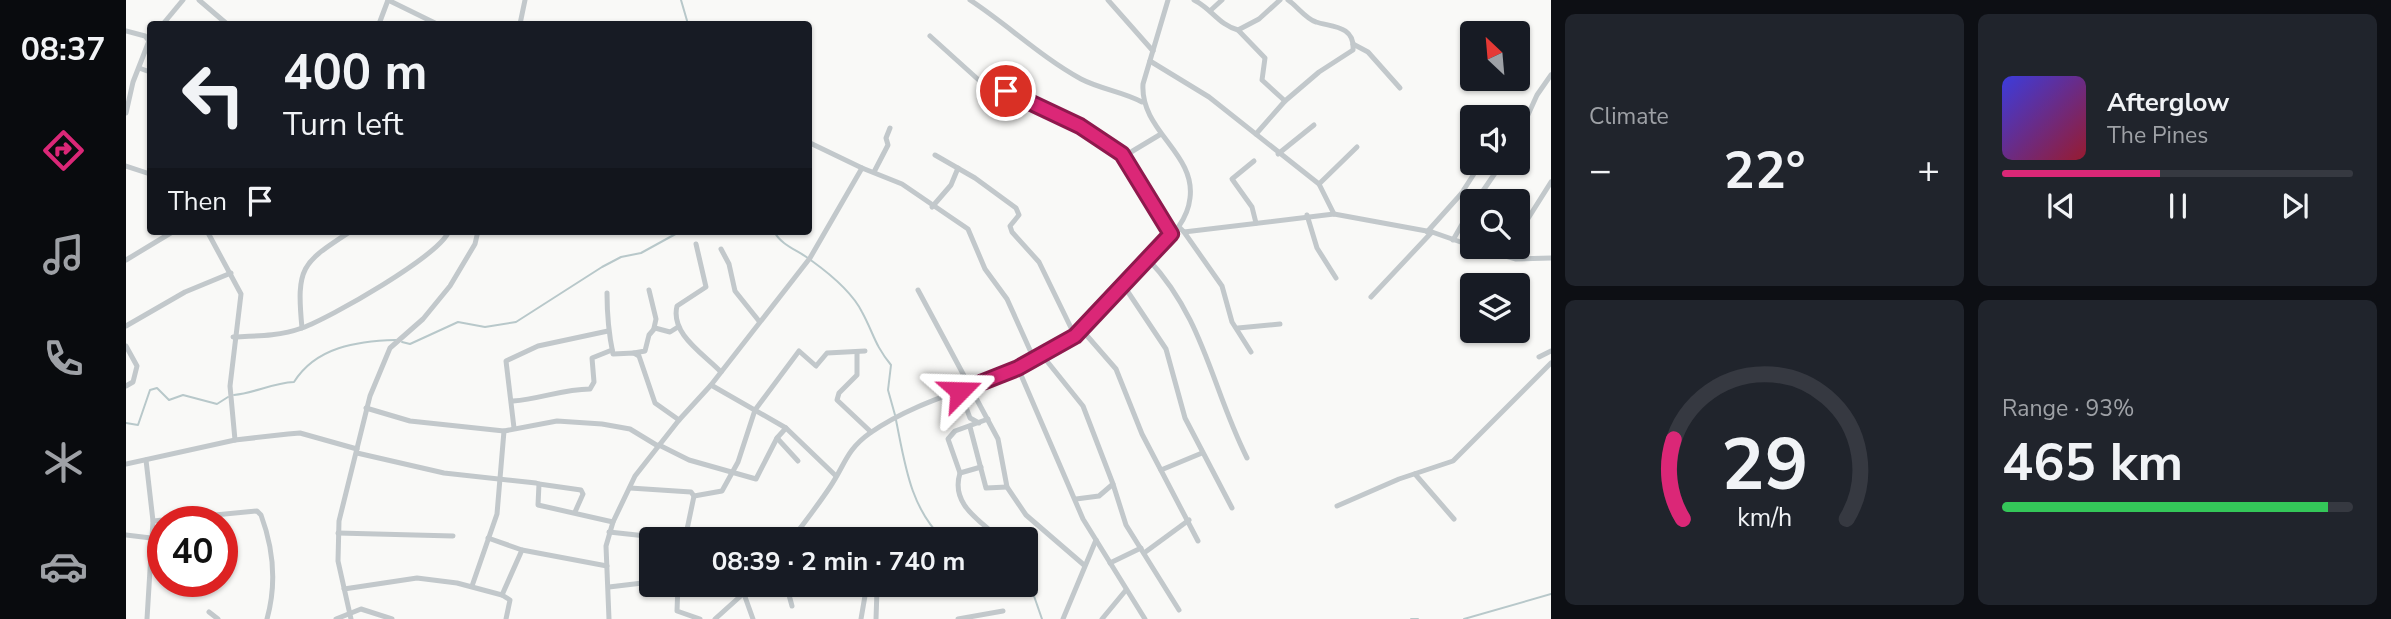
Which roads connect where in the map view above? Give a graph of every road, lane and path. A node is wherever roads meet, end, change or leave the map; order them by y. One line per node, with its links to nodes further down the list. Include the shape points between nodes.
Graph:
1 (183, 0): 13 (street)
2 (388, 0): 15 (street); 16 (street)
3 (525, 0): 17 (street)
4 (970, 0): 31 (street, via 1083,80)
5 (1108, 0): 24 (street)
6 (1168, 0): 24 (street)
7 (1194, 0): 12 (street)
8 (1222, 0): 12 (street)
9 (1280, 0): 18 (street)
10 (1288, 0): 22 (street, via 1314,22 1334,24 1345,31)
11 (200, 1): 14 (street)
12 (1210, 10): 18 (street, via 1223,26)
13 (166, 21)
14 (223, 21)
15 (380, 21)
16 (431, 21)
17 (521, 21)
18 (1238, 30): 30 (street, via 1265,58 1262,80)
19 (126, 31): 21 (street)
20 (930, 36): 40 (street, via 992,92 1006,91 1080,126)
21 (147, 38)
22 (1353, 44): 29 (street, via 1368,52); 30 (street, via 1345,56)
23 (147, 48): 26 (street)
24 (1153, 51): 25 (street)
25 (1150, 61): 31 (street); 37 (street, via 1209,97)
26 (139, 68): 27 (street); 33 (street)
27 (147, 71)
28 (1551, 75): 32 (street)
29 (1400, 88)
30 (1286, 100): 37 (street)
31 (1143, 103): 36 (street)
32 (1530, 110)
33 (126, 113)
34 (1314, 125): 41 (street)
35 (890, 128): 47 (street, via 888,145)
36 (1161, 134): 40 (street); 58 (street, via 1183,165 1191,186)
37 (1256, 134): 41 (street)
38 (812, 144): 45 (street)
39 (1357, 147): 51 (street)
40 (1122, 154): 60 (street)
41 (1278, 154): 51 (street)
42 (935, 155): 46 (street)
43 (1254, 161): 56 (street, via 1232,179 1252,207)
44 (126, 166): 48 (street)
45 (862, 168): 47 (street); 81 (street, via 815,251)
46 (958, 168): 52 (street, via 951,185); 90 (street, via 1016,208 1019,215 1010,226 1012,232 1039,262)
47 (874, 172): 52 (street, via 902,184)
48 (147, 173)
49 (1473, 175): 59 (street)
50 (1551, 182): 55 (street)
51 (1319, 184): 53 (street)
52 (932, 206): 101 (street, via 968,229)
53 (1334, 214): 54 (street); 59 (street)
54 (1307, 215): 56 (street); 75 (street, via 1317,248)
55 (1530, 215)
56 (1256, 223): 58 (street)
57 (1460, 228): 66 (street)
58 (1182, 230): 60 (street); 86 (street, via 1222,286)
59 (1429, 232): 66 (street); 80 (street)
60 (1171, 234): 73 (street)
61 (167, 235): 72 (street)
62 (209, 235): 74 (street)
63 (345, 235): 85 (street, via 308,261 302,281)
64 (447, 235): 85 (street, via 409,266 330,316)
65 (477, 235): 110 (street, via 450,286 423,319 390,348)
66 (1453, 240): 67 (street)
67 (1460, 242)
68 (696, 244): 84 (street, via 706,287 677,306)
69 (721, 249): 81 (street, via 735,291)
70 (1530, 258): 71 (street)
71 (1551, 258)
72 (126, 260)
73 (1148, 260): 76 (street); 125 (street, via 1177,295 1204,345 1229,424)
74 (231, 273): 83 (street, via 185,292); 91 (street, via 242,302)
75 (1336, 278)
76 (1124, 286): 87 (street); 124 (street, via 1166,349 1185,418)
77 (649, 289): 89 (street, via 656,323)
78 (918, 290): 107 (street)
79 (607, 293): 88 (street)
80 (1371, 297)
81 (759, 321): 104 (street)
82 (1280, 324): 86 (street)
83 (126, 326)
84 (678, 327): 89 (street, via 670,332); 104 (street, via 691,346)
85 (302, 328): 91 (street)
86 (1238, 328): 96 (street)
87 (1082, 330): 90 (street); 130 (street, via 1116,369)
88 (608, 331): 93 (street); 109 (street, via 511,356 505,364)
89 (652, 331): 97 (street, via 645,351)
90 (1075, 336): 99 (street)
91 (233, 337): 121 (street, via 230,386)
92 (126, 346): 106 (street, via 137,374)
93 (612, 350): 97 (street, via 613,354); 109 (street, via 592,358 594,382 590,389 567,389)
94 (865, 351): 98 (street)
95 (1551, 351): 100 (street)
96 (1251, 352)
97 (634, 353): 112 (street, via 655,403)
98 (857, 353): 111 (street, via 827,352 816,366 799,351); 119 (street, via 858,375 839,393 838,400)
99 (1042, 355): 101 (street); 137 (street, via 1083,406)
100 (1539, 357)
101 (1034, 359): 103 (street)
102 (1551, 363): 133 (street, via 1453,461)
103 (1018, 368): 107 (street); 141 (street)
104 (721, 372): 105 (street)
105 (711, 385): 111 (street); 112 (street)
106 (126, 386)
107 (970, 386): 108 (street); 113 (street)
108 (960, 391): 114 (street, via 970,418); 119 (street)
109 (513, 401): 116 (street)
110 (366, 408): 118 (street, via 410,421); 123 (street)
111 (755, 410): 117 (street); 131 (street)
112 (679, 419): 122 (street)
113 (988, 419): 114 (street); 138 (street, via 998,439)
114 (979, 423): 115 (street)
115 (970, 427): 129 (street); 132 (street, via 955,431 948,439)
116 (514, 428): 118 (street); 122 (street, via 556,421 602,424 630,429)
117 (786, 428): 120 (street); 134 (street)
118 (504, 431): 135 (street)
119 (871, 432): 134 (street, via 847,453)
120 (777, 438): 127 (street); 131 (street, via 756,479)
121 (235, 440): 123 (street, via 300,433); 126 (street)
122 (658, 445): 131 (street, via 690,460); 139 (street)
123 (357, 451): 135 (street, via 444,473); 154 (street)
124 (1202, 453): 130 (street); 144 (street)
125 (1247, 458)
126 (146, 460): 128 (street); 142 (street)
127 (798, 461)
128 (126, 464)
129 (981, 467): 132 (street); 138 (street, via 986,488)
130 (1161, 470): 148 (street)
131 (734, 471): 140 (street, via 722,491)
132 (960, 473): 152 (street, via 966,511)
133 (1415, 474): 143 (street); 147 (street)
134 (835, 476): 151 (street)
135 (502, 479): 136 (street); 159 (street)
136 (539, 484): 145 (street, via 538,505); 145 (street, via 581,490)
137 (1113, 484): 141 (street, via 1099,496); 163 (street, via 1126,525)
138 (1007, 486): 165 (street, via 1026,515)
139 (630, 488): 140 (street, via 691,492); 149 (street)
140 (694, 496): 150 (street)
141 (1076, 499): 160 (street)
142 (151, 506)
143 (1337, 506)
144 (1232, 508)
145 (575, 512): 149 (street)
146 (238, 513): 186 (street, via 257,511 261,515 273,551)
147 (1454, 519)
148 (1189, 520): 161 (street); 163 (street)
149 (613, 522): 153 (street)
150 (688, 527)
151 (800, 527)
152 (985, 527)
153 (609, 532): 156 (street); 166 (street)
154 (338, 533): 157 (street); 170 (street)
155 (126, 535): 158 (street)
156 (639, 535)
157 (453, 536)
158 (147, 538)
159 (488, 538): 162 (street); 168 (street)
160 (1096, 540): 164 (street); 165 (street)
161 (1198, 541)
162 (522, 550): 166 (street); 172 (street)
163 (1142, 551): 164 (street); 179 (street)
164 (1110, 563): 171 (street)
165 (1084, 565): 198 (street)
166 (607, 566): 169 (street)
167 (639, 583): 169 (street)
168 (472, 586): 170 (street, via 417,578); 172 (street)
169 (609, 587): 191 (street)
170 (344, 589): 180 (street)
171 (1126, 590): 199 (street); 200 (street)
172 (502, 595): 190 (street, via 511,604)
173 (148, 597): 184 (street)
174 (678, 597): 192 (street, via 677,611)
175 (741, 597): 193 (street)
176 (745, 597): 194 (street)
177 (790, 597): 178 (street)
178 (792, 606)
179 (1179, 610)
180 (350, 611): 187 (street); 188 (street); 189 (street, via 370,611)
181 (1003, 611): 183 (street)
182 (209, 612): 185 (street)
183 (975, 618): 197 (street)
184 (147, 619)
185 (218, 619)
186 (267, 619)
187 (336, 619)
188 (351, 619)
189 (392, 619)
190 (506, 619)
191 (609, 619)
192 (700, 619)
193 (715, 619)
194 (753, 619)
195 (861, 619): 196 (street, via 866,590 877,590)
196 (876, 619)
197 (958, 619)
198 (1063, 619)
199 (1102, 619)
200 (1145, 619)

